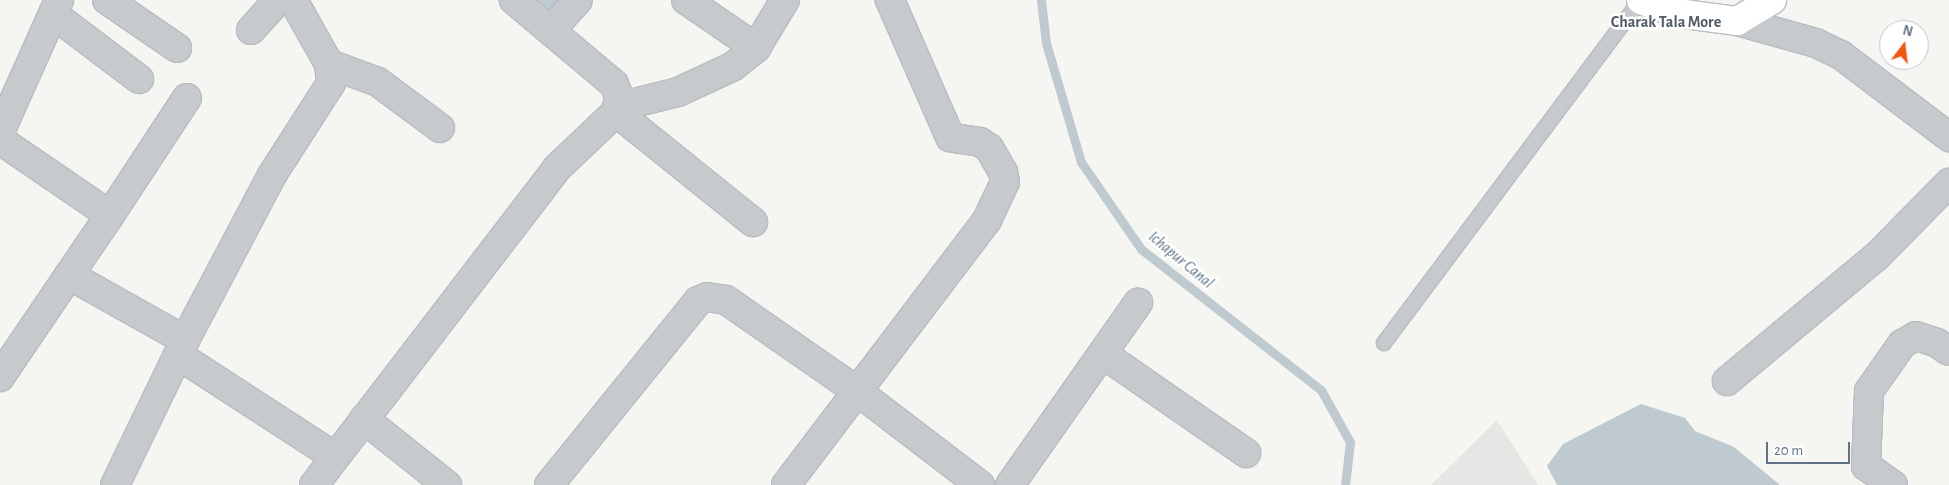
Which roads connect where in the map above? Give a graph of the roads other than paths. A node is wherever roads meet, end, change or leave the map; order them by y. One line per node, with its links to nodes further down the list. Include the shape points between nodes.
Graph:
1 (107, 0): 15 (street)
2 (278, 0): 13 (street)
3 (293, 0): 17 (street)
4 (514, 0): 14 (street)
5 (578, 0): 14 (street)
6 (686, 0): 16 (street)
7 (785, 0): 16 (street)
8 (890, 0): 36 (street, via 950,138 980,142 989,148 1005,182 987,220)
9 (1641, 0): 12 (street, via 1676,13); 30 (lane)
10 (1772, 0): 12 (street)
11 (56, 7): 18 (street); 22 (street)
12 (1737, 21): 23 (street, via 1816,43 1841,55)
13 (251, 30)
14 (550, 30): 20 (street, via 614,84 618,92)
15 (177, 48)
16 (756, 48): 20 (street, via 732,67 678,92)
17 (329, 64): 21 (street, via 378,82); 31 (street, via 331,83 272,175)
18 (139, 79)
19 (188, 98): 26 (street)
20 (617, 109): 27 (street); 37 (street, via 557,168)
21 (440, 128)
22 (0, 132)
23 (1949, 137)
24 (0, 140): 26 (street)
25 (1949, 182): 35 (street, via 1876,257)
26 (110, 215): 28 (street)
27 (753, 222)
28 (69, 275): 31 (street); 34 (street)
29 (1138, 304): 33 (street)
30 (1384, 343)
31 (181, 347): 39 (street); 40 (street)
32 (1949, 351): 47 (street, via 1916,336 1902,344 1869,391 1866,466)
33 (1103, 354): 38 (street); 46 (street)
34 (0, 377)
35 (1727, 381)
36 (857, 391): 43 (street, via 726,300 707,297 698,301); 44 (street); 45 (street)
37 (364, 419): 39 (street); 42 (street)
38 (1246, 453)
39 (336, 457): 41 (street)
40 (116, 485)
41 (314, 485)
42 (447, 485)
43 (549, 485)
44 (786, 485)
45 (980, 485)
46 (1010, 485)
47 (1894, 485)

